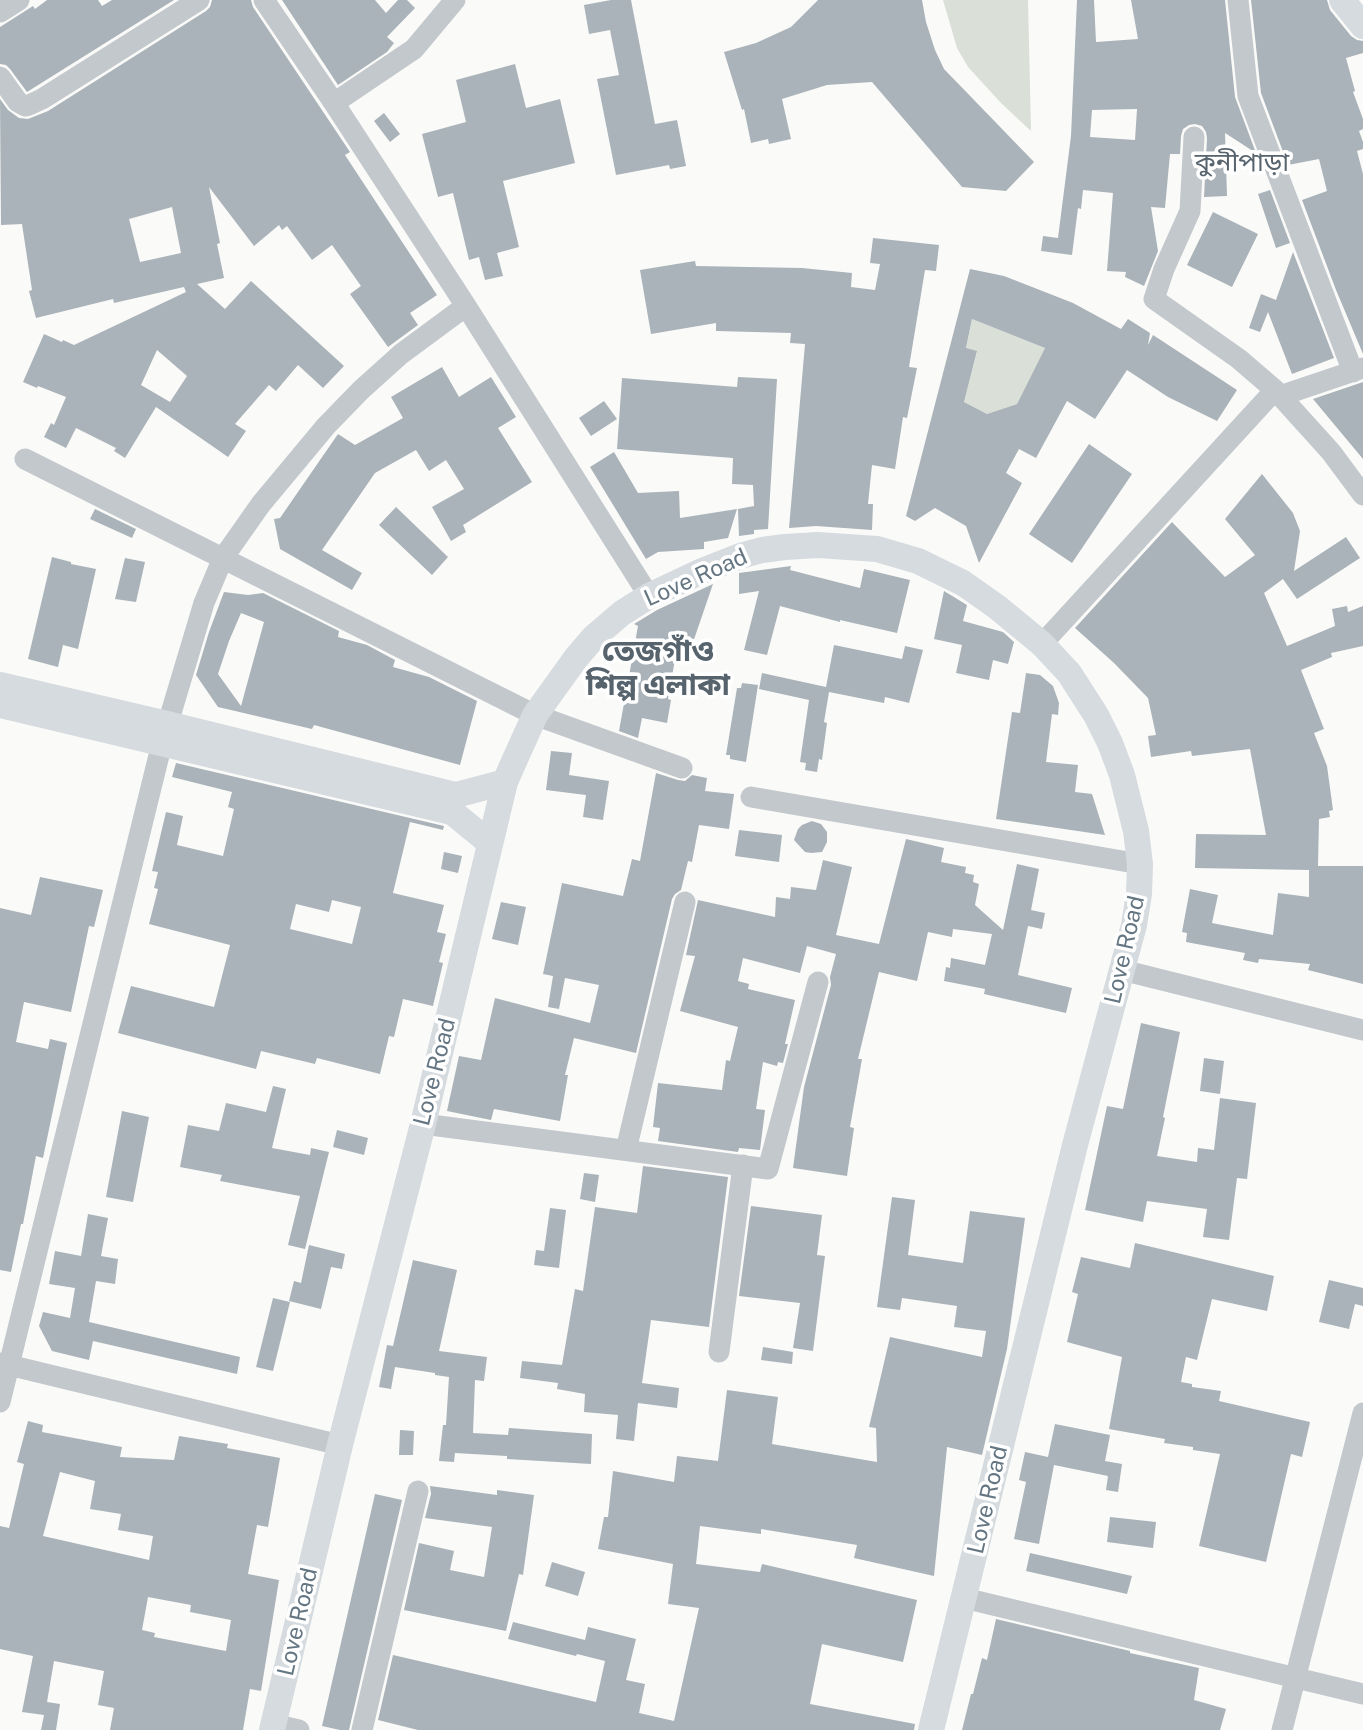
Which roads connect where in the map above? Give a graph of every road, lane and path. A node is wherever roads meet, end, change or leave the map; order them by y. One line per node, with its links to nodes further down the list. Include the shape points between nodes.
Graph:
1 (19, 0): 7 (street)
2 (199, 0): 9 (street, via 29,105 18,102)
3 (264, 0): 10 (street)
4 (455, 0): 10 (street, via 414,49)
5 (1238, 0): 13 (street, via 1248,96)
6 (1342, 0): 8 (main road)
7 (0, 12)
8 (1363, 26)
9 (0, 77)
10 (334, 103): 12 (street)
11 (1194, 137): 14 (street, via 1190,211 1154,299 1239,359)
12 (466, 306): 17 (street, via 401,354 326,426); 18 (street)
13 (1358, 370): 14 (street)
14 (1278, 393): 16 (street); 19 (street)
15 (25, 459): 17 (street)
16 (1363, 495)
17 (223, 558): 22 (street); 23 (street, via 204,603)
18 (649, 596): 19 (main road, Love Road, via 762,550 818,545 877,549 918,561 963,583); 22 (main road, Love Road, via 594,637)
19 (1042, 644): 29 (main road, Love Road, via 1069,673 1110,743 1136,831)
20 (0, 685): 23 (main road)
21 (0, 705): 23 (main road)
22 (535, 715): 24 (street); 25 (main road, Love Road)
23 (164, 733): 27 (main road); 38 (street)
24 (682, 768)
25 (505, 782): 27 (main road); 28 (main road, Love Road)
26 (751, 797): 29 (street)
27 (454, 803): 28 (main road)
28 (491, 844): 34 (main road, Love Road)
29 (1140, 864): 31 (main road, Love Road, via 1134,925)
30 (685, 902): 35 (street)
31 (1122, 970): 33 (street); 43 (main road, Love Road)
32 (818, 982): 36 (street, via 768,1169)
33 (1363, 1030)
34 (423, 1124): 35 (street); 41 (main road, Love Road)
35 (626, 1150): 36 (street)
36 (743, 1166): 37 (street)
37 (719, 1352)
38 (5, 1364): 39 (street); 41 (street)
39 (0, 1402)
40 (1363, 1413): 44 (street)
41 (340, 1445): 46 (main road, Love Road)
42 (418, 1490): 48 (street)
43 (964, 1598): 44 (street); 49 (main road, Love Road)
44 (1295, 1678): 45 (street); 50 (street)
45 (1363, 1694)
46 (273, 1727): 47 (street)
47 (299, 1730)
48 (362, 1730)
49 (931, 1730)
50 (1282, 1730)

